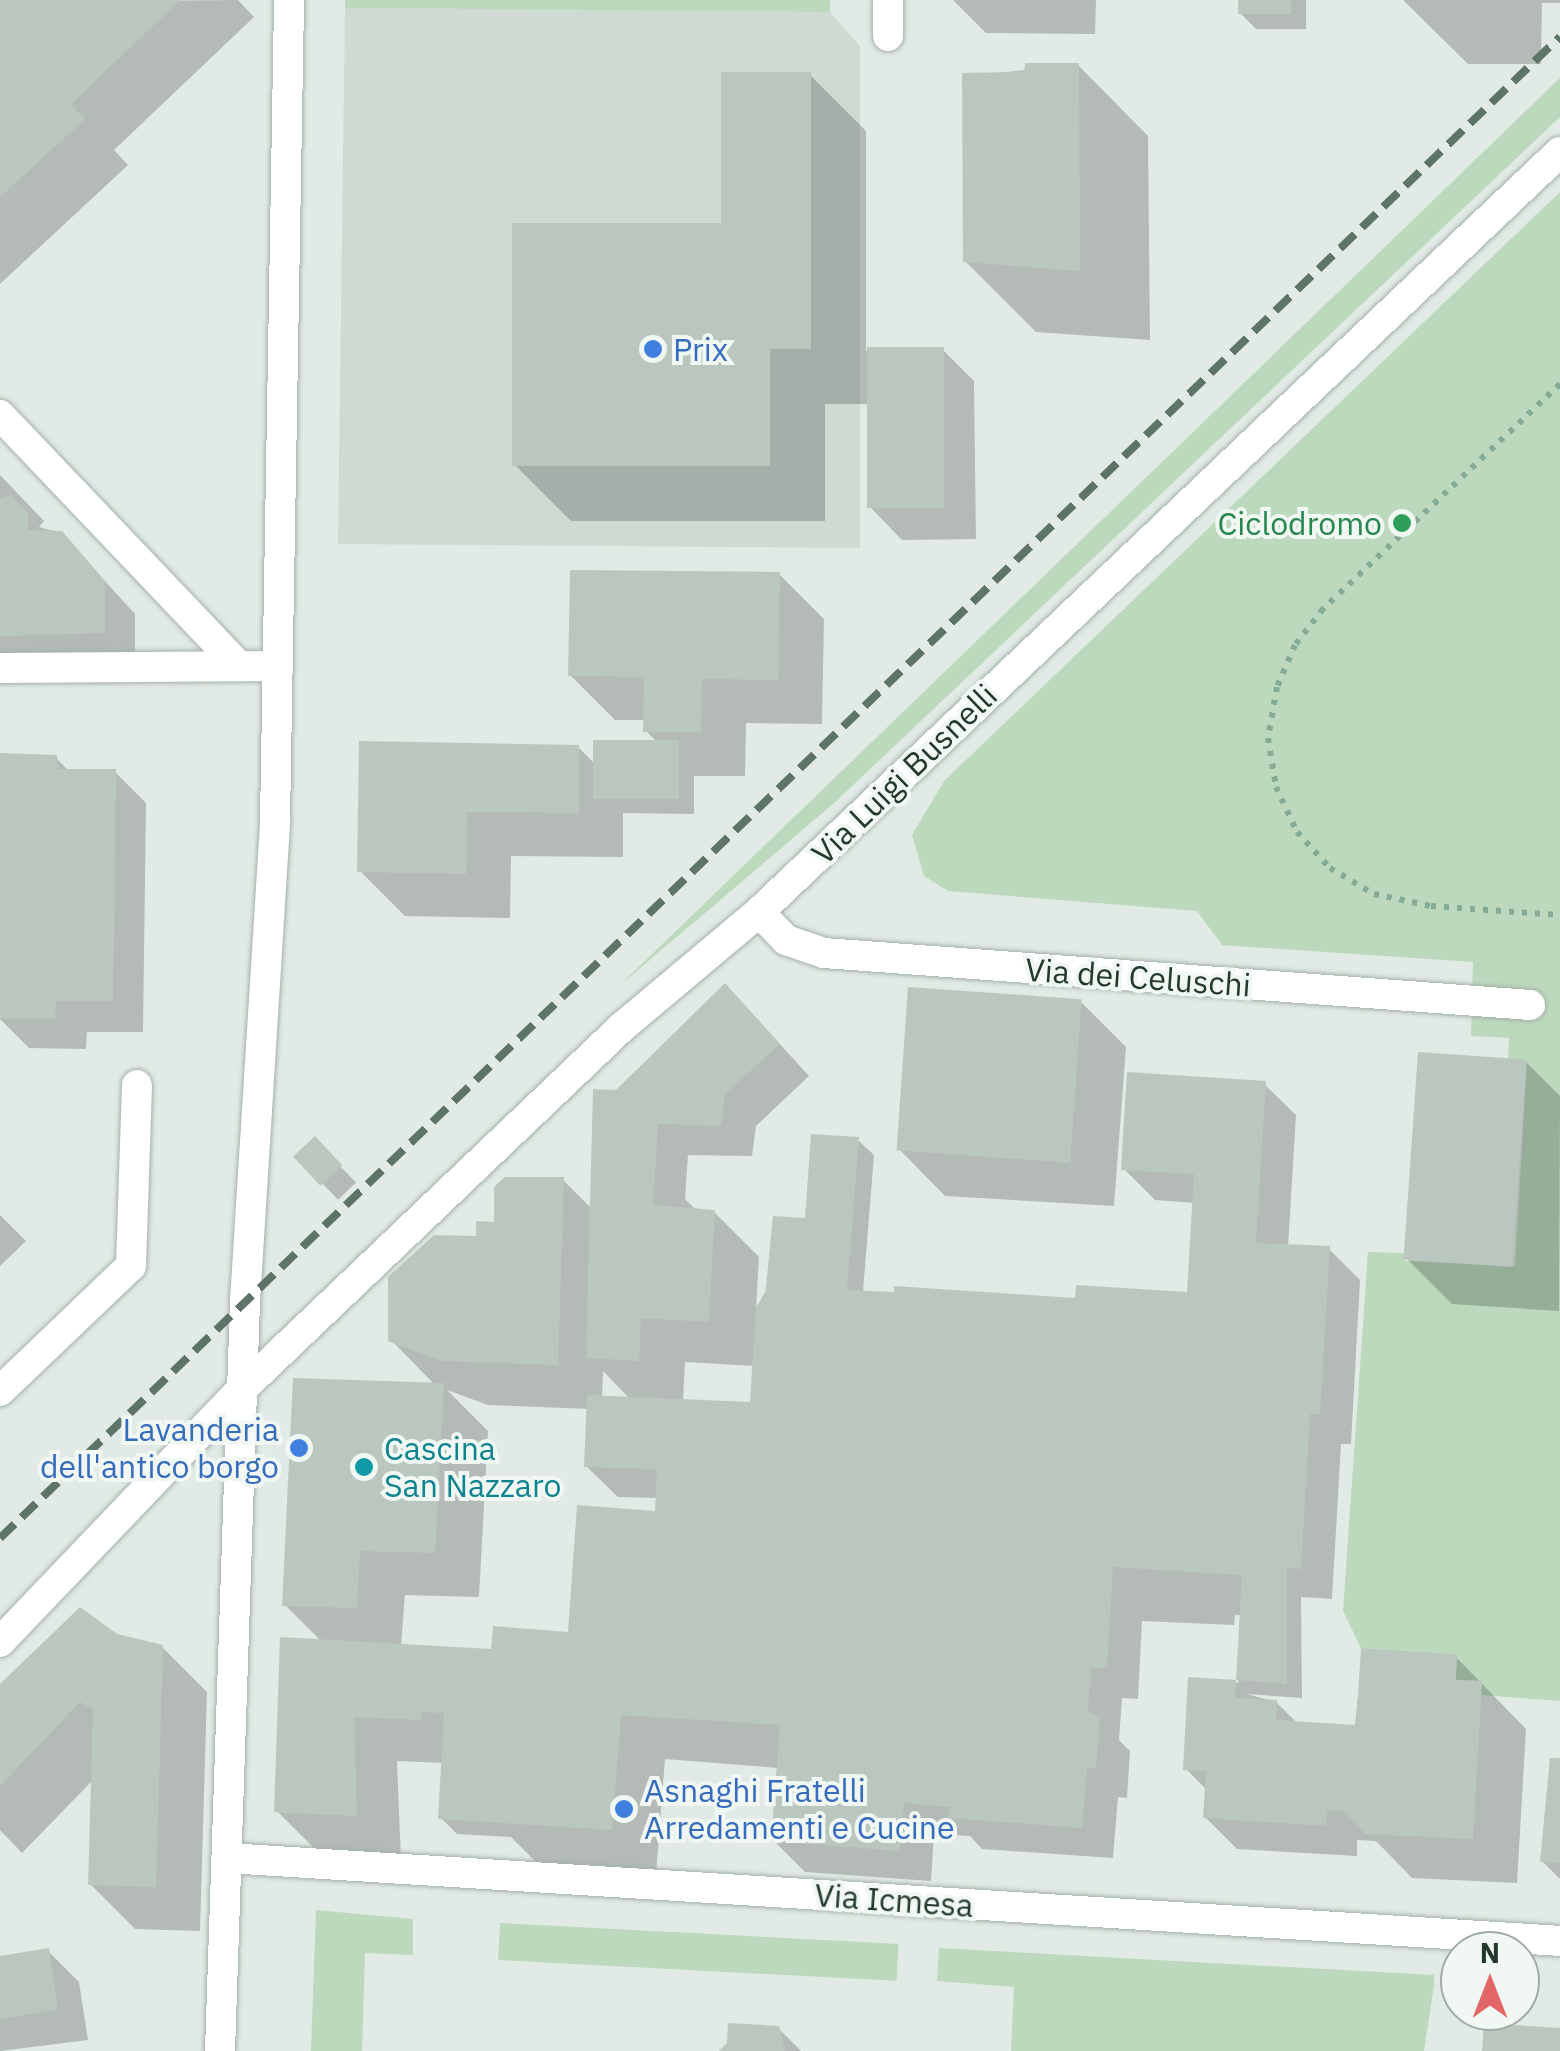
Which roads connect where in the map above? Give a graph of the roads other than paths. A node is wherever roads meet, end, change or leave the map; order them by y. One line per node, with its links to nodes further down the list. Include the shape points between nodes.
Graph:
1 (289, 0): 7 (street)
2 (888, 0): 3 (street)
3 (888, 36)
4 (1560, 152): 9 (street, Via Luigi Busnelli)
5 (0, 415): 6 (street)
6 (238, 666): 7 (street); 8 (street)
7 (277, 666): 12 (street, via 274,840)
8 (0, 668)
9 (759, 912): 10 (street, Via dei Celuschi, via 786,940 824,953); 12 (street, Via Luigi Busnelli, via 622,1027)
10 (1530, 1005)
11 (137, 1084): 13 (street, via 131,1266)
12 (242, 1389): 14 (street, Via Luigi Busnelli); 15 (street)
13 (0, 1391)
14 (0, 1642)
15 (227, 1858): 16 (street, Via Icmesa); 17 (street)
16 (1560, 1941)
17 (220, 2051)

